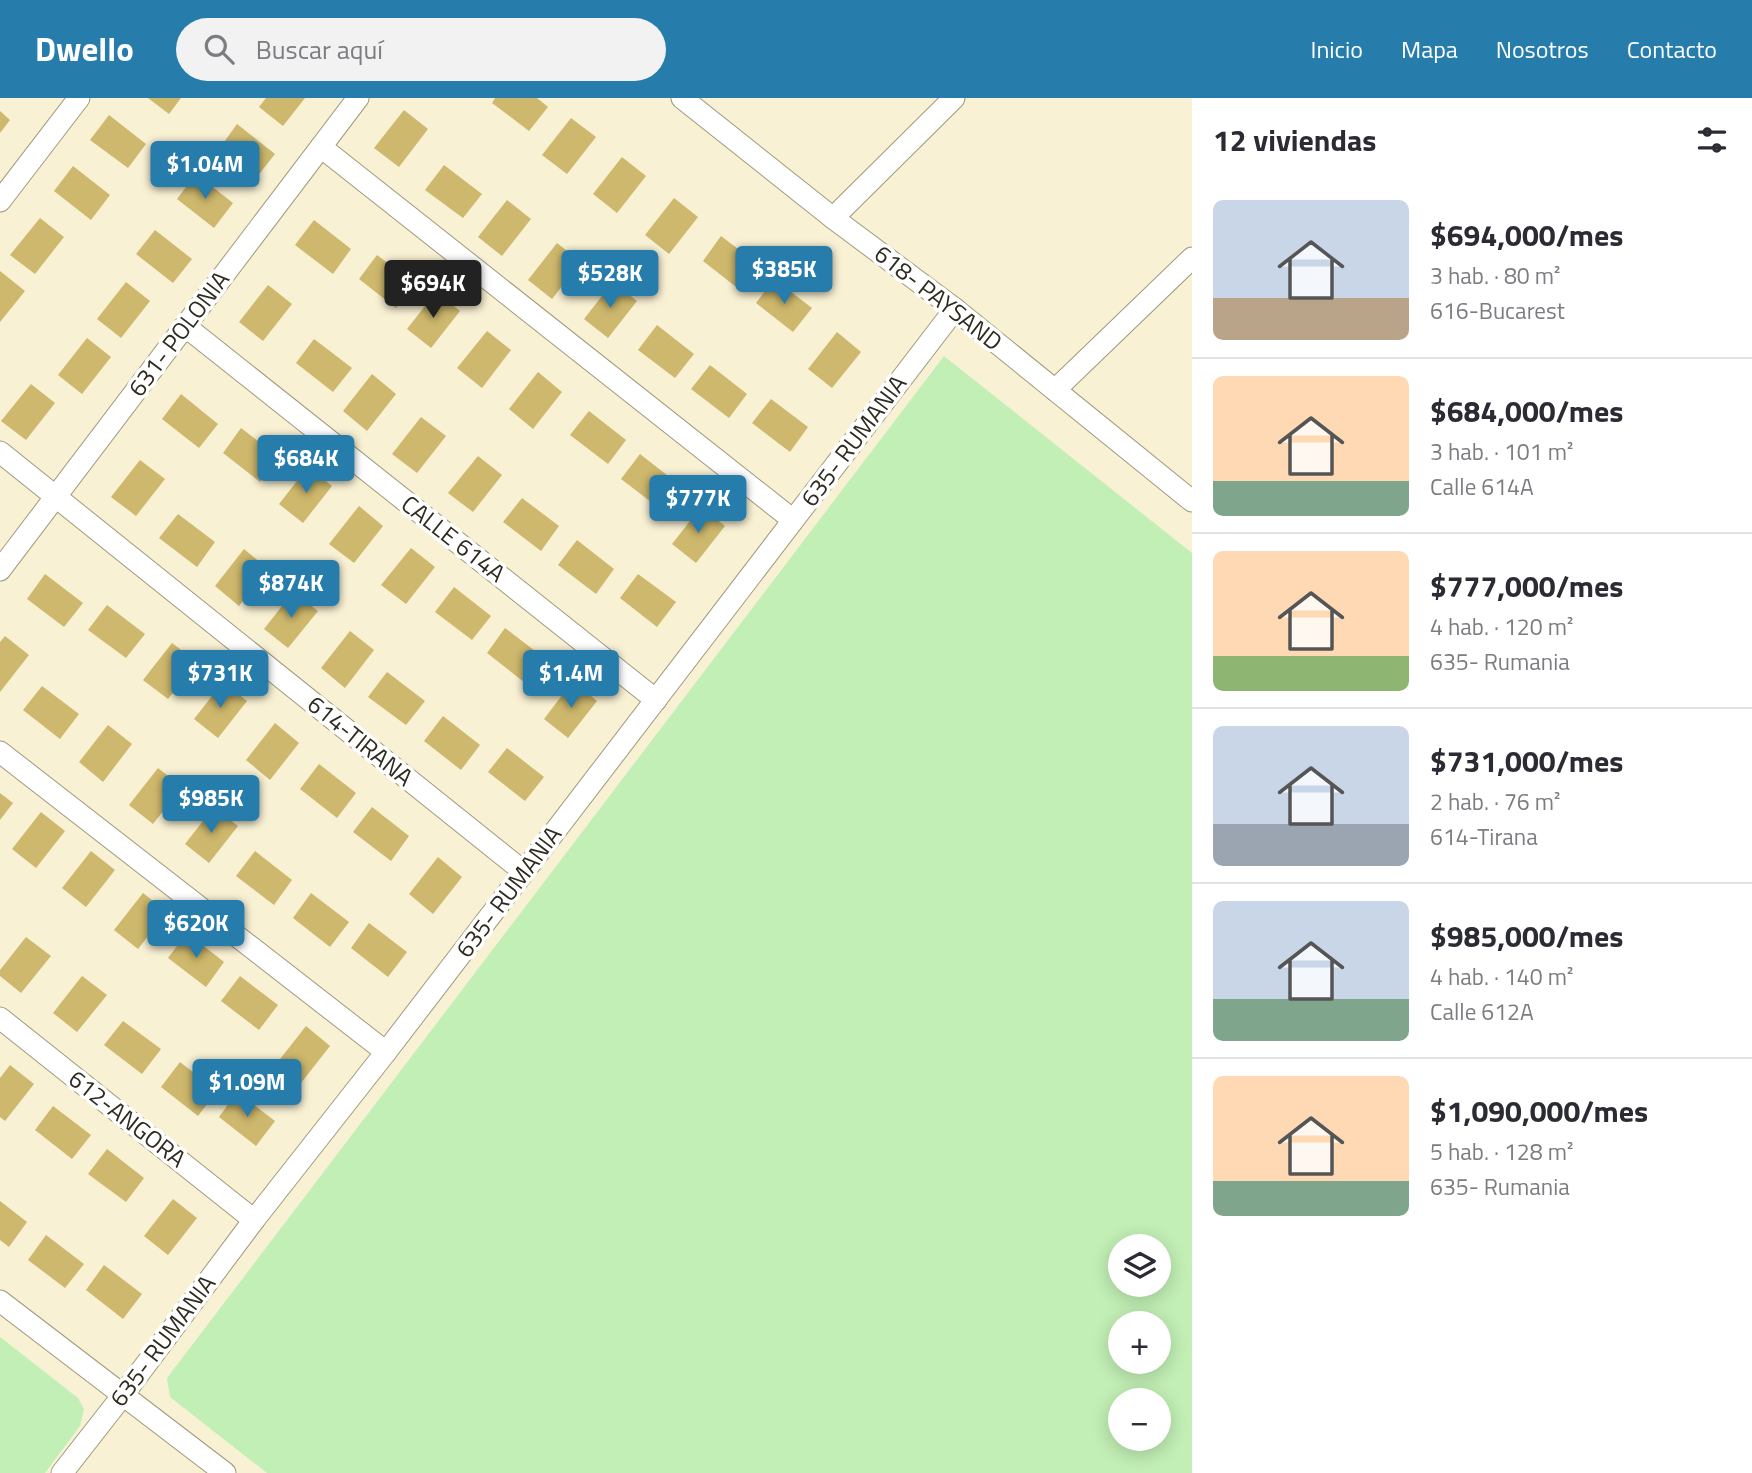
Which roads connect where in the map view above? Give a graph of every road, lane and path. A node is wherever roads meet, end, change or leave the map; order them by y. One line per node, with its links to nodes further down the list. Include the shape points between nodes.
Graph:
1 (79, 98): 6 (street)
2 (358, 98): 5 (street, 631- POLONIA)
3 (682, 98): 7 (street, 618- PAYSAND)
4 (954, 98): 7 (street)
5 (321, 147): 10 (street, 631- POLONIA); 15 (street)
6 (0, 201)
7 (833, 218): 9 (street, 618- PAYSAND)
8 (1192, 258): 11 (street)
9 (955, 309): 11 (street, 618- PAYSAND); 15 (street, 635- RUMANIA)
10 (185, 326): 13 (street, 631- POLONIA); 17 (street, CALLE 614A)
11 (1055, 390): 14 (street, 618- PAYSAND)
12 (0, 452): 13 (street, 614-TIRANA)
13 (56, 496): 16 (street, 631- POLONIA); 19 (street, 614-TIRANA)
14 (1192, 501)
15 (793, 520): 17 (street, 635- RUMANIA)
16 (0, 570)
17 (656, 700): 19 (street, 635- RUMANIA)
18 (0, 752): 21 (street)
19 (524, 872): 21 (street, 635- RUMANIA)
20 (0, 1018): 22 (street, 612-ANGORA)
21 (386, 1052): 22 (street, 635- RUMANIA)
22 (254, 1220): 24 (street, 635- RUMANIA)
23 (0, 1301): 24 (street)
24 (123, 1395): 25 (street, 635- RUMANIA); 26 (street)
25 (62, 1473)
26 (225, 1473)

